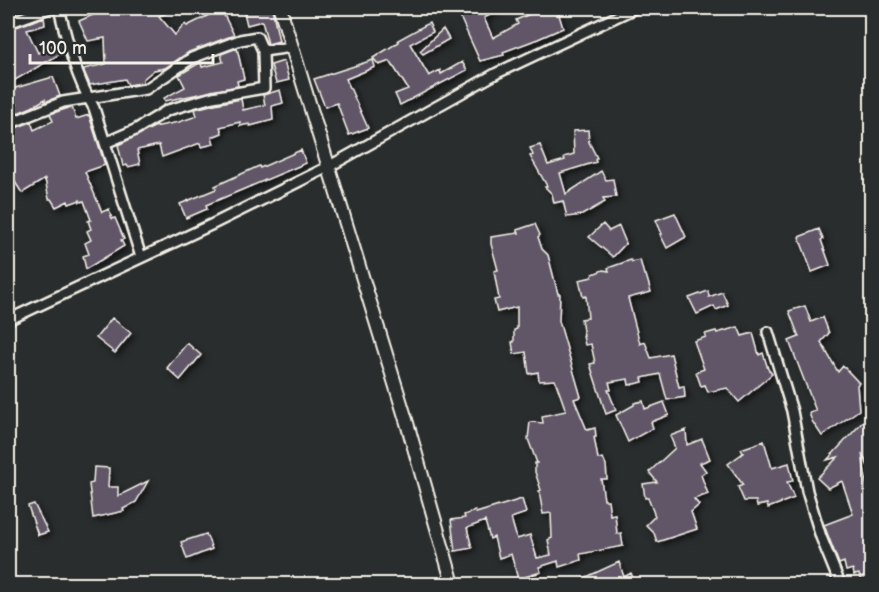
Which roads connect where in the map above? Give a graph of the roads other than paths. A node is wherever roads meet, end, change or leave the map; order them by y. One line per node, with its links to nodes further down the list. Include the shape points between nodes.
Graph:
1 (50, 8): 5 (street)
2 (59, 8): 8 (street)
3 (280, 8): 6 (street)
4 (636, 8): 11 (street, via 497,73)
5 (8, 23)
6 (292, 47): 7 (street); 11 (street)
7 (263, 51): 8 (street, via 257,37 240,40 192,58 146,89); 10 (street, via 264,88 168,110)
8 (88, 98): 9 (street, via 63,102); 10 (street)
9 (8, 124)
10 (105, 143): 12 (street)
11 (328, 166): 12 (street); 15 (street)
12 (141, 257): 13 (street)
13 (8, 320)
14 (768, 332): 16 (street, via 792,411 807,491)
15 (453, 585)
16 (840, 585)

